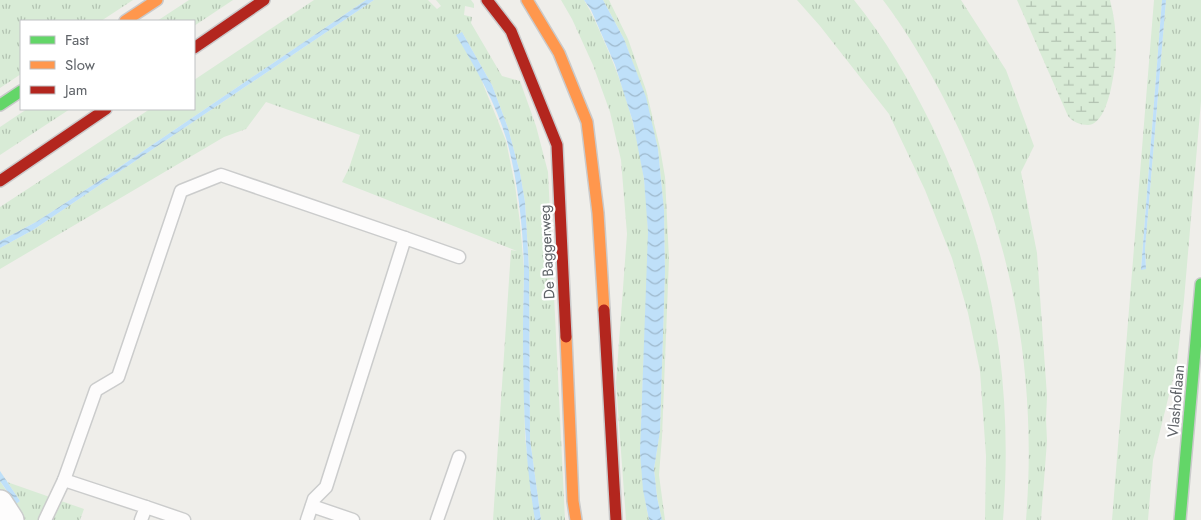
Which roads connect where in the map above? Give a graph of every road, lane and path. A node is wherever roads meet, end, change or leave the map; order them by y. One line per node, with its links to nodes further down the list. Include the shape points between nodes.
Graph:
1 (157, 0): 5 (street)
2 (264, 0): 6 (street)
3 (487, 0): 26 (street, De Baggerweg, via 511,31 557,145)
4 (527, 0): 27 (street, via 559,53 587,122 598,213)
5 (127, 20)
6 (195, 47)
7 (20, 92): 8 (street)
8 (0, 106)
9 (105, 110): 10 (street)
10 (0, 181)
11 (405, 238): 12 (lane); 15 (lane, via 221,175 181,191 118,376 96,390); 17 (lane, via 326,487 314,499)
12 (459, 257)
13 (1201, 284): 28 (street, Vlashoflaan)
14 (459, 457): 25 (lane)
15 (64, 480): 18 (lane); 20 (lane)
16 (0, 504): 19 (street)
17 (312, 506): 23 (lane); 24 (lane)
18 (146, 507): 21 (lane); 22 (lane)
19 (11, 520)
20 (45, 520)
21 (141, 520)
22 (184, 520)
23 (307, 520)
24 (353, 520)
25 (437, 520)
26 (576, 520)
27 (616, 520)
28 (1180, 520)

